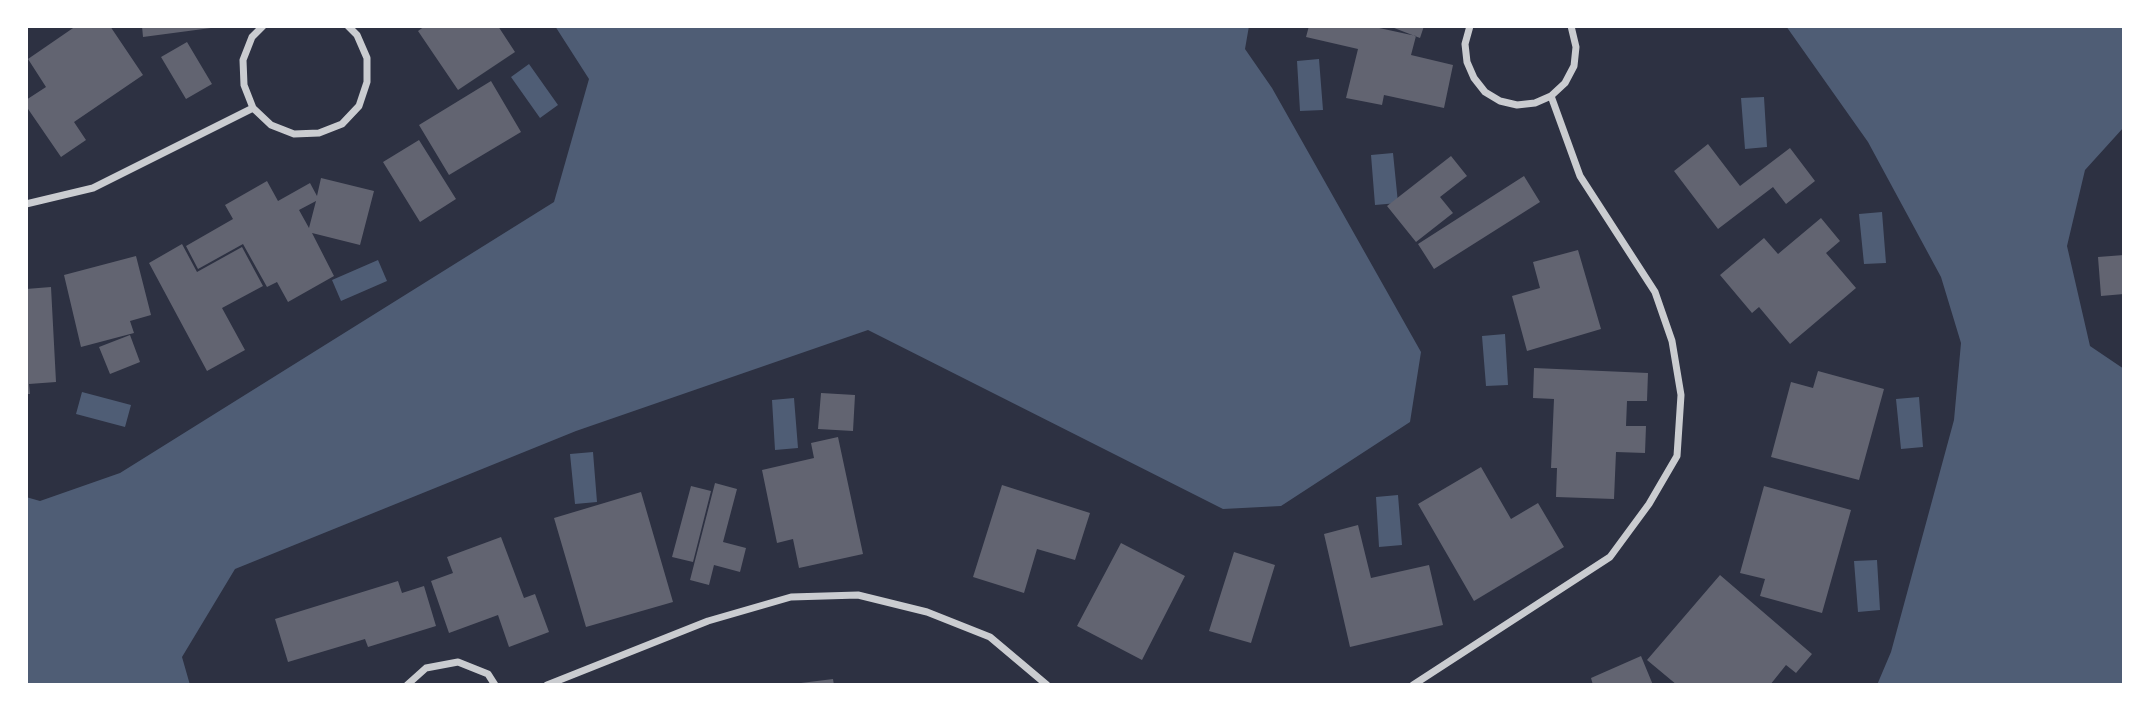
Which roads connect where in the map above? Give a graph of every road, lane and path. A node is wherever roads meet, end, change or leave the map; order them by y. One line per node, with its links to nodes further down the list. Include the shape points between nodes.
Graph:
1 (262, 26): 6 (street, via 252,37 243,61 244,85)
2 (348, 26): 6 (street, via 367,58 367,82 359,106 342,124 319,133 294,134 271,125)
3 (1470, 26): 5 (street, via 1467,62 1485,92 1517,104)
4 (1571, 26): 5 (street, via 1574,66)
5 (1551, 96): 12 (street, via 1580,176 1655,292 1672,341 1681,396 1676,456 1649,504 1610,557)
6 (253, 108): 7 (street, via 93,188)
7 (26, 204)
8 (407, 685): 9 (street, via 426,668 458,662 488,674)
9 (495, 685)
10 (547, 685): 11 (street, via 732,614 791,597 858,595 927,612 990,637)
11 (1047, 685)
12 (1413, 685)

